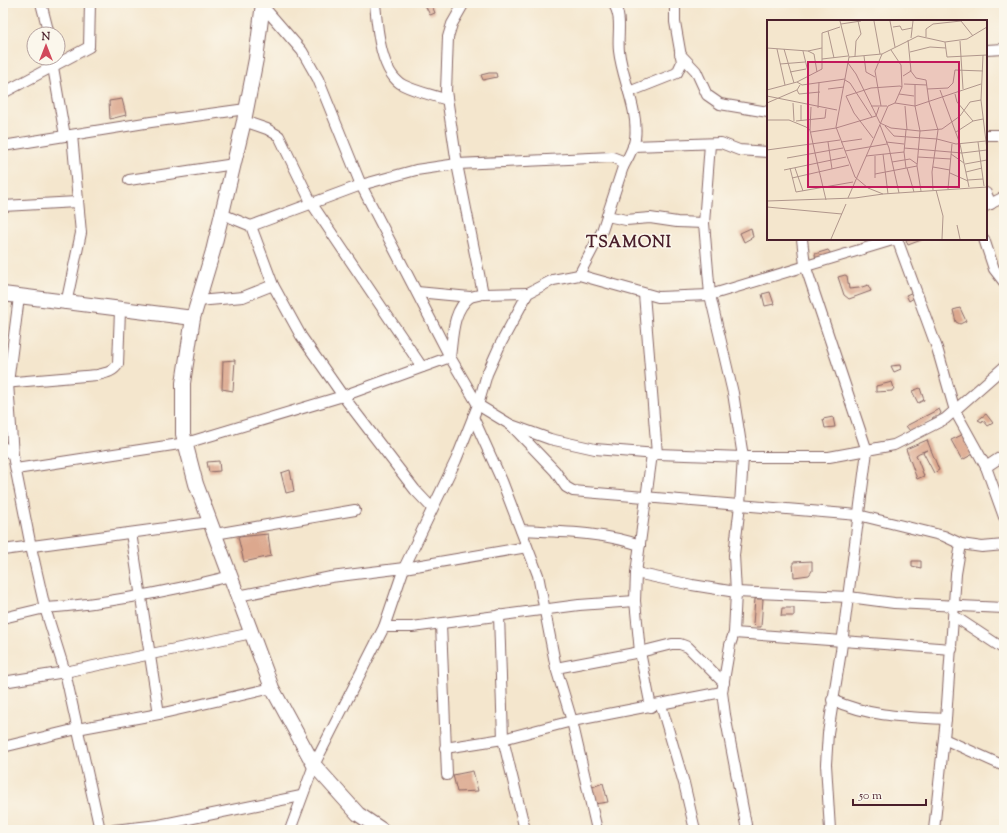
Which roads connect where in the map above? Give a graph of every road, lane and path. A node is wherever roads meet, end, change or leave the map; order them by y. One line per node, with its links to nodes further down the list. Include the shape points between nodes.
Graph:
1 (41, 3): 8 (street)
2 (90, 3): 12 (street, via 89,47)
3 (375, 3): 17 (street, via 381,47 386,64 396,79 403,85)
4 (464, 3): 17 (street, via 452,24 448,38)
5 (613, 3): 15 (street, via 619,16 619,51)
6 (675, 3): 11 (street)
7 (263, 4): 19 (main road); 31 (street, via 302,51 318,79)
8 (47, 26)
9 (1004, 49): 10 (street)
10 (987, 50)
11 (680, 54): 15 (street, via 682,62 677,73); 18 (street, via 696,71 707,96 720,104)
12 (66, 58)
13 (51, 66): 16 (street)
14 (57, 66): 22 (street)
15 (630, 92): 25 (street, via 635,129)
16 (3, 93)
17 (447, 100): 28 (street)
18 (767, 112)
19 (245, 115): 22 (street, via 151,122); 27 (main road); 34 (street, via 279,136)
20 (1004, 134): 21 (street)
21 (987, 135)
22 (69, 136): 24 (street); 33 (street)
23 (710, 144): 25 (street); 26 (street, via 721,143 748,151); 39 (street)
24 (3, 146)
25 (633, 146): 29 (street)
26 (767, 152)
27 (234, 164): 30 (street); 37 (main road)
28 (457, 164): 29 (street, via 612,157 620,160); 31 (street, via 416,170); 52 (street)
29 (623, 167): 38 (street)
30 (129, 180)
31 (361, 185): 34 (street); 49 (street)
32 (1004, 197): 35 (street)
33 (77, 202): 36 (street); 58 (street, via 80,240)
34 (312, 204): 40 (street); 62 (street)
35 (988, 205)
36 (3, 206)
37 (222, 214): 40 (street); 57 (main road)
38 (607, 216): 39 (street, via 626,220 650,218); 46 (street)
39 (704, 223): 54 (street)
40 (251, 226): 48 (street)
41 (802, 240): 45 (street)
42 (893, 240): 45 (street)
43 (896, 240): 67 (street, via 937,348)
44 (984, 240): 47 (street, via 994,269)
45 (806, 265): 54 (street); 72 (street)
46 (580, 275): 50 (street, via 553,280); 53 (street)
47 (1004, 282)
48 (273, 285): 57 (street, via 243,297); 65 (street, via 301,336)
49 (417, 292): 56 (street); 61 (street)
50 (528, 293): 52 (street); 66 (street, via 487,374)
51 (3, 294): 55 (main road)
52 (483, 294): 56 (street)
53 (644, 294): 54 (street, via 658,297); 73 (street)
54 (710, 295): 76 (street, via 733,393)
55 (19, 297): 58 (main road); 64 (street)
56 (470, 297): 61 (street, via 457,313)
57 (198, 301): 60 (main road)
58 (66, 304): 59 (main road)
59 (120, 310): 60 (main road); 64 (street, via 118,364 115,369 97,375)
60 (193, 318): 70 (main road, via 183,383 183,434)
61 (450, 357): 62 (street); 66 (street)
62 (422, 367): 65 (street)
63 (1004, 368): 67 (street)
64 (6, 383): 75 (street)
65 (343, 396): 70 (street); 81 (street, via 415,490)
66 (478, 405): 68 (street); 69 (street)
67 (955, 411): 72 (street, via 945,420 894,444); 77 (street)
68 (473, 417): 81 (street, via 456,460); 86 (street)
69 (511, 425): 73 (street, via 595,449); 79 (street, via 555,471 569,490)
70 (186, 443): 78 (street); 85 (main road, via 196,484)
71 (3, 447): 75 (street)
72 (867, 451): 76 (street, via 829,457); 83 (street)
73 (654, 454): 76 (street); 79 (street)
74 (1004, 455): 77 (street)
75 (13, 456): 78 (street)
76 (743, 457): 80 (street)
77 (986, 467): 84 (street)
78 (16, 469): 92 (street)
79 (647, 498): 80 (street); 89 (street)
80 (740, 505): 83 (street); 97 (street, via 734,555)
81 (432, 508): 94 (street)
82 (355, 510): 85 (street)
83 (858, 515): 88 (street, via 944,536); 100 (street)
84 (1004, 517)
85 (213, 528): 87 (street); 96 (main road)
86 (521, 530): 89 (street, via 618,537); 91 (street)
87 (131, 533): 92 (street); 98 (street)
88 (961, 544): 90 (street); 102 (street, via 956,574)
89 (640, 545): 95 (street)
90 (1004, 545)
91 (527, 546): 94 (street); 105 (street, via 538,575)
92 (30, 548): 93 (street); 103 (street)
93 (3, 550)
94 (404, 568): 99 (street, via 331,577); 110 (street)
95 (636, 574): 97 (street); 101 (street)
96 (231, 576): 98 (street, via 164,593); 99 (main road)
97 (736, 592): 100 (street); 112 (street)
98 (140, 596): 103 (street); 117 (street)
99 (238, 596): 111 (main road)
100 (849, 597): 102 (street, via 894,603); 113 (street)
101 (635, 601): 105 (street); 116 (street)
102 (955, 606): 104 (street); 107 (street)
103 (45, 608): 108 (street); 119 (street)
104 (1004, 608)
105 (545, 609): 106 (street); 118 (street)
106 (499, 615): 109 (street); 129 (street)
107 (954, 616): 114 (street); 115 (street)
108 (3, 618)
109 (441, 624): 110 (street); 132 (street)
110 (384, 627): 133 (street)
111 (252, 633): 117 (street); 121 (main road)
112 (734, 633): 113 (street); 122 (street)
113 (843, 641): 114 (street); 123 (street)
114 (952, 648): 126 (street)
115 (1004, 649)
116 (640, 652): 118 (street); 122 (street, via 672,644 684,645); 124 (street)
117 (150, 655): 119 (street); 125 (street)
118 (556, 668): 127 (street)
119 (65, 672): 120 (street); 128 (street)
120 (3, 682)
121 (272, 688): 125 (street); 133 (main road)
122 (723, 688): 124 (street); 144 (street, via 725,715)
123 (832, 700): 126 (street, via 854,710 885,716); 145 (street, via 826,764)
124 (656, 706): 127 (street); 143 (street, via 684,783)
125 (159, 714): 128 (street)
126 (946, 719): 130 (street)
127 (572, 721): 129 (street); 142 (street)
128 (77, 729): 131 (street); 137 (street)
129 (503, 739): 132 (street); 141 (street)
130 (944, 739): 134 (street); 146 (street)
131 (3, 747)
132 (445, 748): 135 (street)
133 (314, 765): 136 (street); 140 (main road, via 358,814)
134 (1004, 766)
135 (447, 775)
136 (301, 796): 138 (street, via 159,825); 139 (street)
137 (100, 830)
138 (114, 830)
139 (290, 830)
140 (382, 830)
141 (525, 830)
142 (597, 830)
143 (695, 830)
144 (747, 830)
145 (830, 830)
146 (934, 830)

